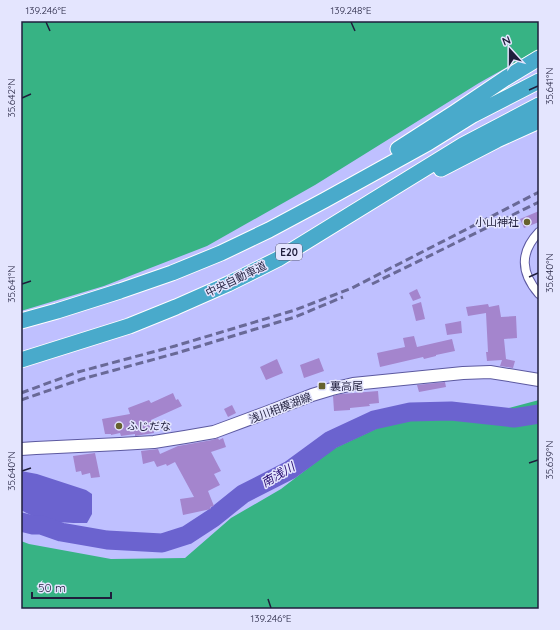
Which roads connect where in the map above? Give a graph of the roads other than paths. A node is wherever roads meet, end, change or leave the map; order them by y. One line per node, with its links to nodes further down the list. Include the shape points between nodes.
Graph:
1 (539, 58): 5 (highway)
2 (539, 81): 5 (highway, E20, via 473,115 428,143)
3 (539, 105): 6 (highway, 中央自動車道 / E20, via 463,145)
4 (539, 121): 6 (highway, via 497,140)
5 (269, 230): 9 (highway, E20, via 172,273)
6 (323, 231): 10 (highway, 中央自動車道 / E20, via 278,259 176,308 129,326)
7 (539, 232): 8 (street, via 530,244 524,267)
8 (539, 294)
9 (21, 321)
10 (21, 360)
11 (539, 380): 12 (main road, 浅川相模湖線, via 490,372 353,384 312,395 214,432 185,438)
12 (21, 449)

